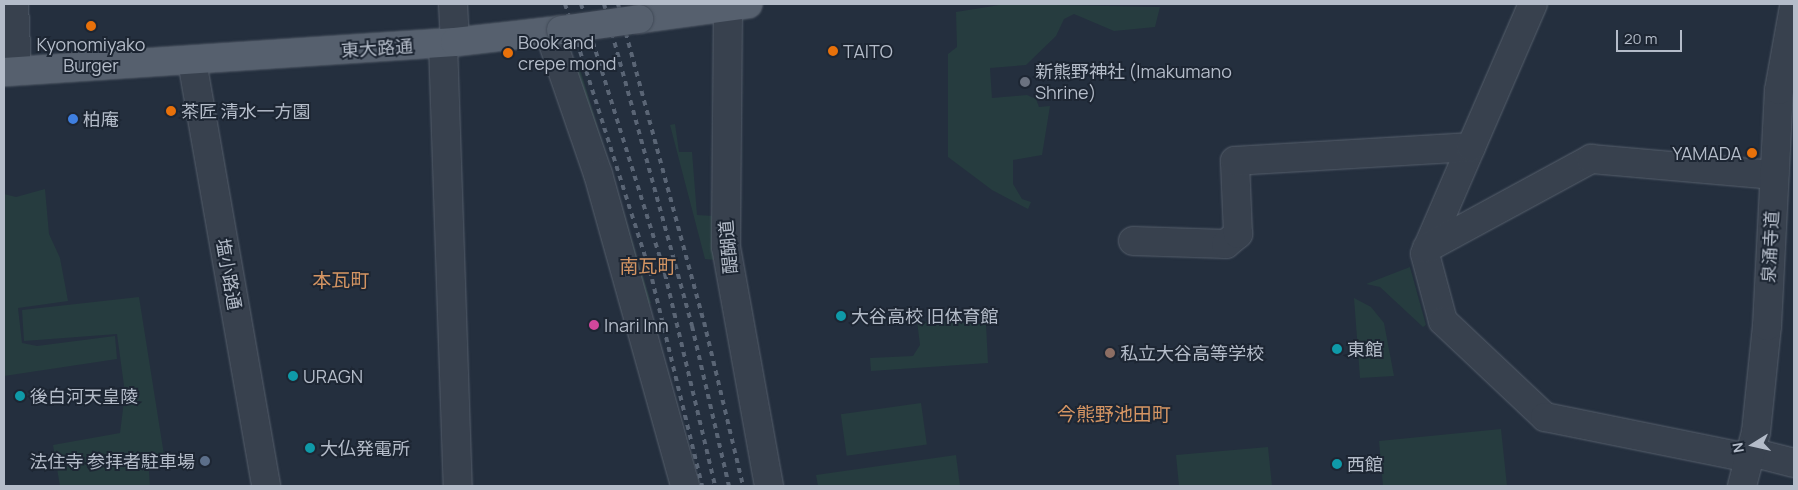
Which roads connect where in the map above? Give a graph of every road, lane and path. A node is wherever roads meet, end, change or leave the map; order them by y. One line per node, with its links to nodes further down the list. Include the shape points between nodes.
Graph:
1 (14, 4): 10 (street)
2 (453, 4): 8 (street)
3 (1533, 4): 11 (street)
4 (735, 5): 6 (main road, 東大路通); 19 (street, 醍醐道, via 726,247)
5 (1794, 7): 12 (street, 泉涌寺道, via 1779,90)
6 (642, 14): 7 (main road, 東大路通, bridge)
7 (555, 31): 8 (main road, 東大路通); 18 (street)
8 (449, 43): 9 (main road, 東大路通); 17 (street)
9 (192, 61): 10 (main road, 東大路通); 16 (street, 塩小路通)
10 (11, 72)
11 (1471, 147): 13 (street, via 1235,161 1238,234 1226,244); 14 (street)
12 (1774, 175): 14 (street, via 1590,158); 15 (street, 泉涌寺道, via 1766,326)
13 (1133, 241)
14 (1427, 248): 15 (street, via 1425,259 1443,321 1545,417)
15 (1772, 455): 20 (street, 泉涌寺道)
16 (266, 486)
17 (458, 486)
18 (685, 486)
19 (769, 486)
20 (1742, 486)

